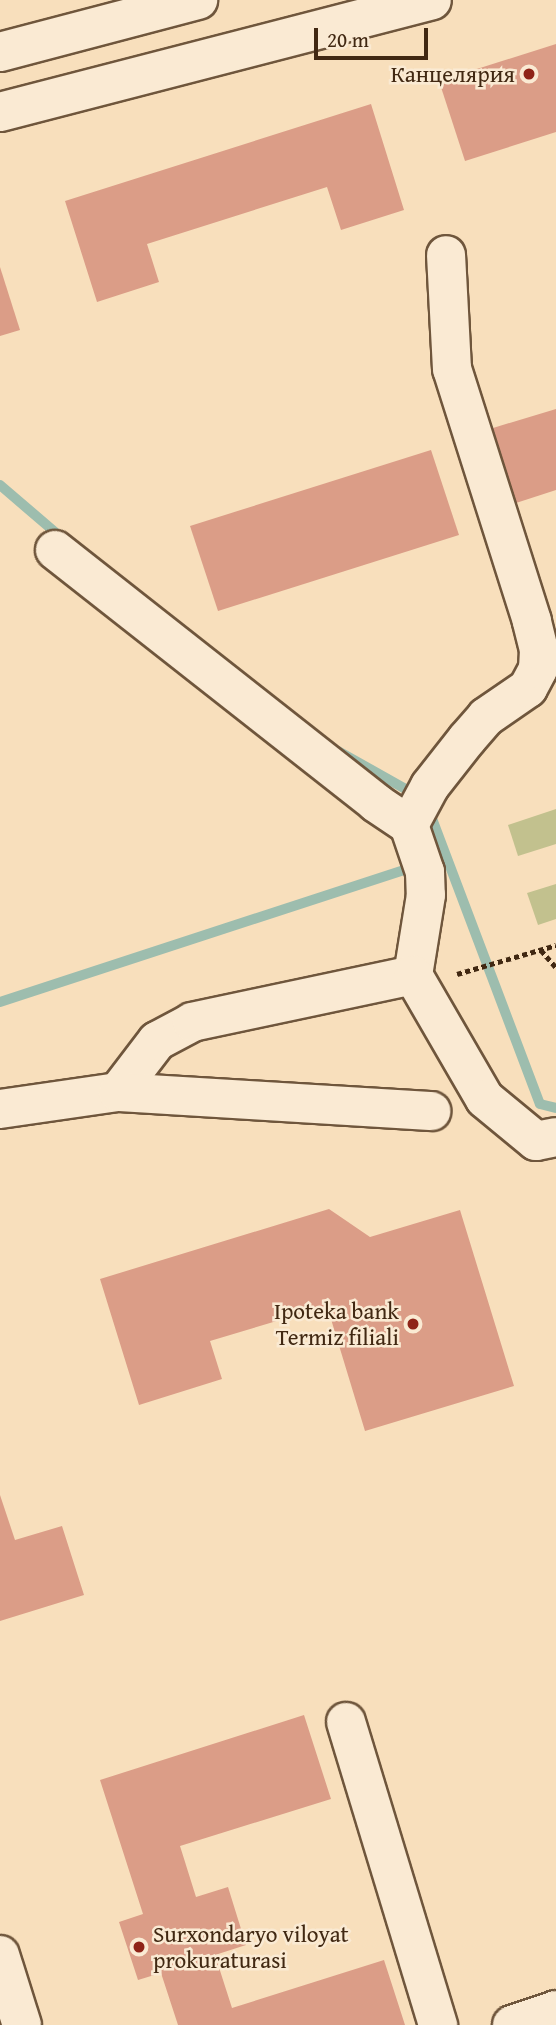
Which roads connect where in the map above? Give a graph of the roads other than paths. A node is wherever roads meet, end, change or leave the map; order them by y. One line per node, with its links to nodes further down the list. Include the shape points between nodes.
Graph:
1 (198, 0): 3 (street)
2 (432, 0): 4 (street)
3 (0, 52)
4 (0, 112)
5 (446, 255): 7 (street, via 452,369 539,650 538,669 528,688 486,717 430,786)
6 (55, 550): 7 (street, via 376,803)
7 (418, 848): 8 (street, via 426,895)
8 (413, 975): 9 (street, via 192,1022 157,1041); 12 (street, via 485,1099 536,1141)
9 (118, 1092): 10 (street); 11 (street)
10 (0, 1110)
11 (431, 1111)
12 (556, 1137)
13 (346, 1723): 17 (street)
14 (0, 1955): 16 (street)
15 (556, 2010): 18 (street)
16 (22, 2025)
17 (438, 2025)
18 (512, 2025)

